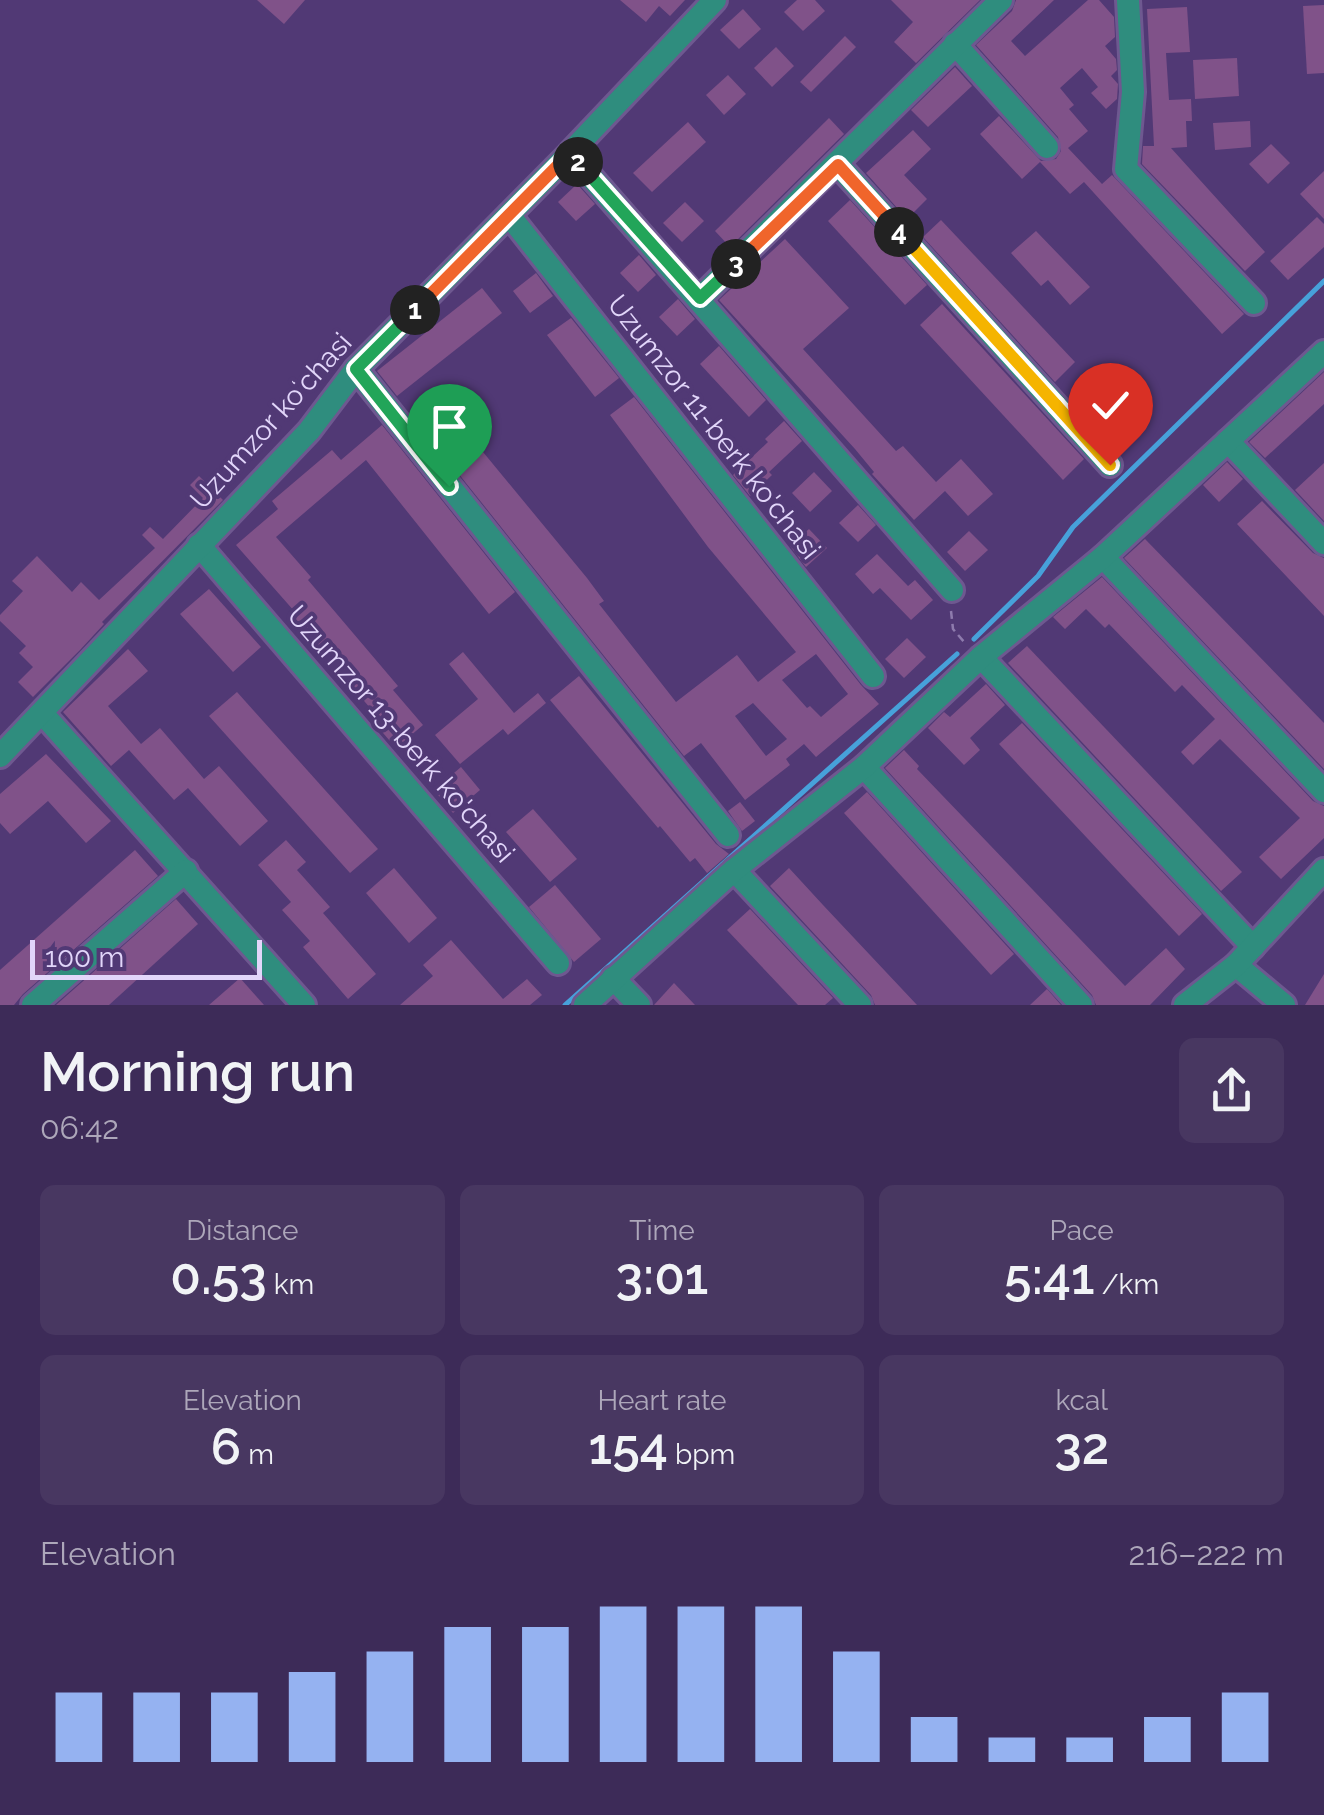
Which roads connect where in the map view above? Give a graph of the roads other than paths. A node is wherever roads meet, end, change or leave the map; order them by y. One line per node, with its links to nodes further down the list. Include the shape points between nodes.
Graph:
1 (715, 0): 6 (street, Uzumzor koʻchasi)
2 (1001, 0): 4 (street)
3 (1128, 0): 10 (street, via 1133,92 1126,170)
4 (955, 44): 5 (street); 7 (street)
5 (1047, 148)
6 (570, 153): 8 (street, Uzumzor koʻchasi); 9 (street)
7 (838, 165): 9 (street); 14 (street)
8 (509, 215): 12 (street, Uzumzor koʻchasi); 20 (street, Uzumzor 11-berk ko'chasi)
9 (700, 298): 18 (street)
10 (1254, 304)
11 (1324, 352): 13 (street)
12 (356, 369): 16 (street, Uzumzor koʻchasi, via 309,431); 25 (street)
13 (1228, 441): 15 (street); 17 (street)
14 (1110, 465)
15 (1324, 542)
16 (200, 545): 21 (street, Uzumzor koʻchasi); 30 (street, Uzumzor 13-berk ko'chasi)
17 (1103, 557): 19 (street); 24 (street)
18 (952, 590)
19 (974, 651): 23 (street); 29 (street)
20 (873, 676)
21 (42, 713): 22 (street, Uzumzor koʻchasi); 28 (street)
22 (0, 756)
23 (864, 767): 26 (street); 39 (street)
24 (1324, 791)
25 (728, 835)
26 (734, 870): 32 (street); 38 (street)
27 (1324, 870): 29 (street)
28 (186, 871): 33 (street); 34 (street)
29 (1253, 947): 31 (street)
30 (558, 963)
31 (1236, 965): 40 (street); 41 (street)
32 (614, 978): 36 (street); 37 (street)
33 (297, 996): 35 (street)
34 (33, 1005)
35 (272, 1005)
36 (585, 1005)
37 (639, 1005)
38 (860, 1005)
39 (1081, 1005)
40 (1185, 1005)
41 (1284, 1005)

